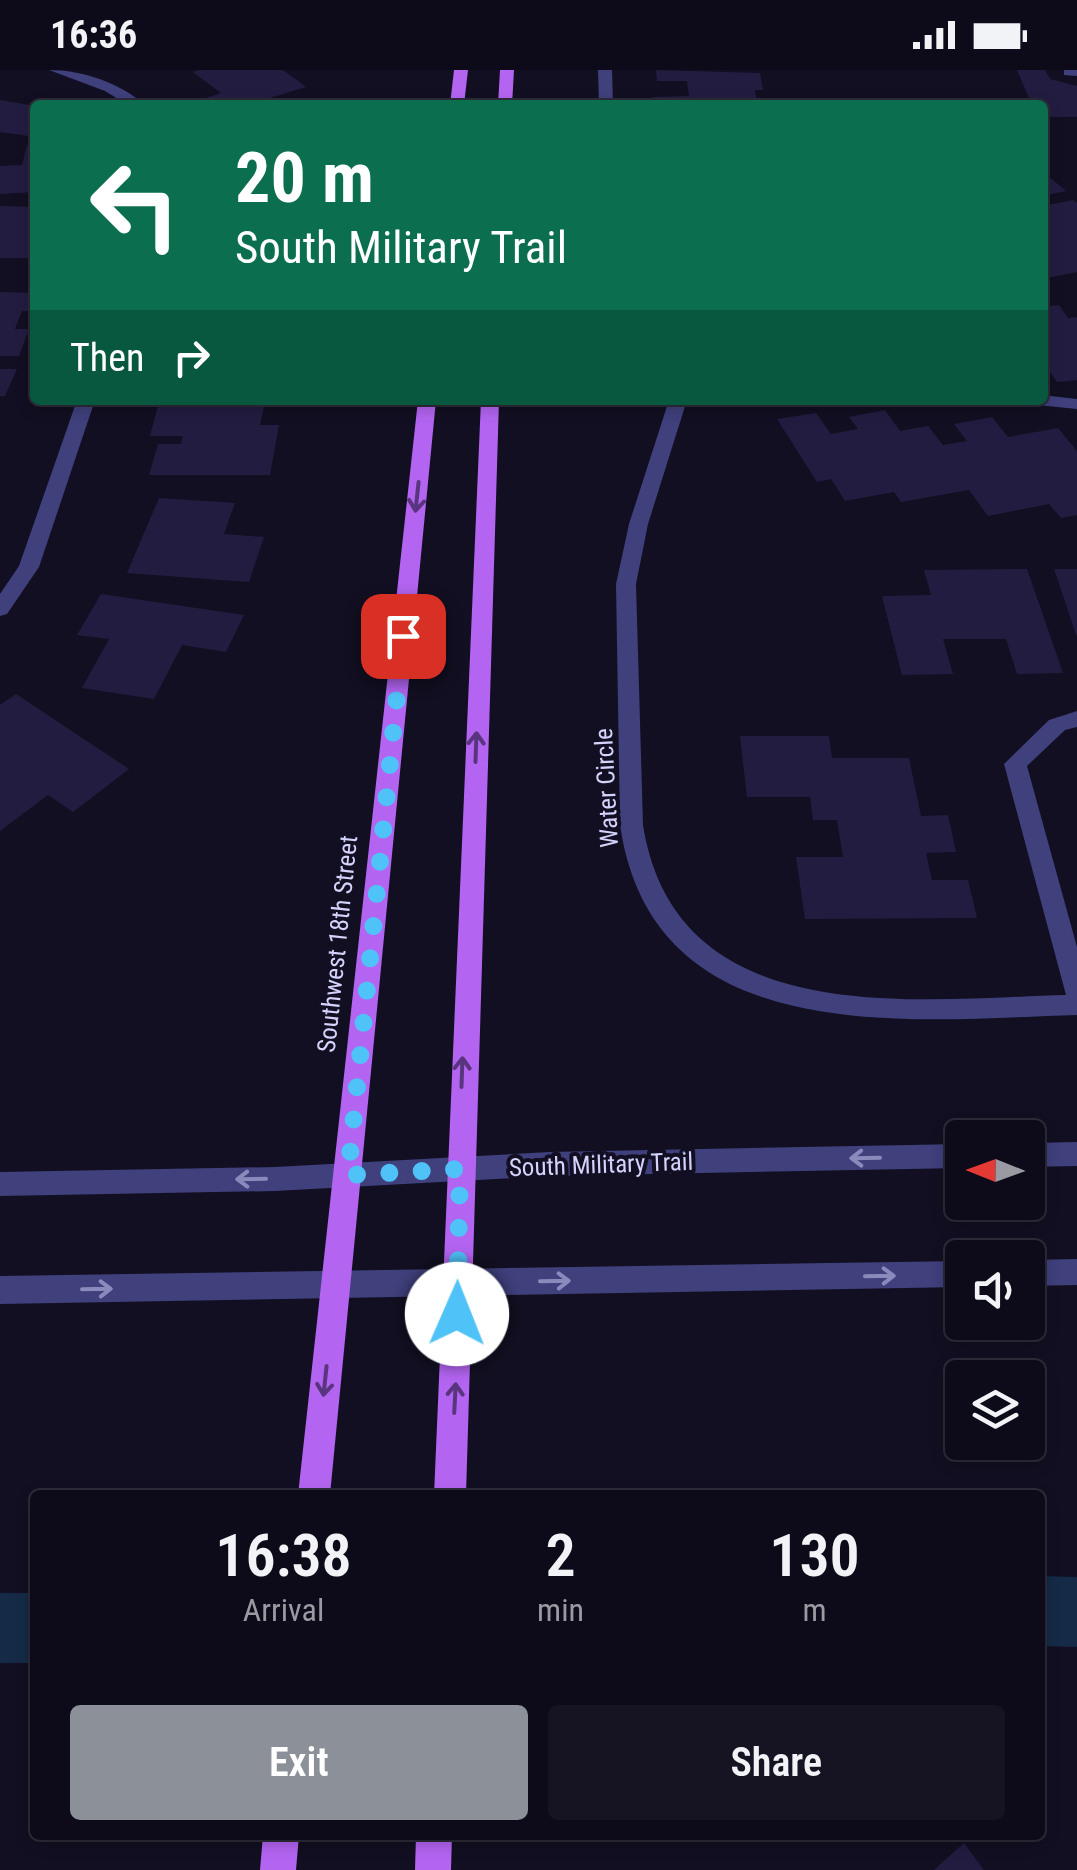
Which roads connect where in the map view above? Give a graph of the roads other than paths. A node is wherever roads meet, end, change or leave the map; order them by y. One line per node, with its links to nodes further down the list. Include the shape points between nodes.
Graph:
1 (56, 70): 5 (street)
2 (461, 70): 6 (main road)
3 (507, 70): 7 (main road)
4 (604, 70): 8 (street)
5 (130, 100)
6 (458, 100)
7 (505, 100)
8 (606, 100)
9 (1048, 401): 10 (street)
10 (1077, 404)
11 (84, 405): 15 (street, via 29,567)
12 (425, 405): 23 (main road, Southwest 18th Street, one-way to 23)
13 (490, 405): 22 (main road, one-way to 13)
14 (676, 405): 18 (street, Water Circle, via 641,508 626,613 634,832 648,887 666,914 717,962 786,996 852,1009)
15 (0, 609)
16 (1077, 719): 17 (street, via 1057,725 1015,764)
17 (1077, 992)
18 (1077, 1004)
19 (1077, 1154): 20 (street)
20 (1045, 1155)
21 (945, 1156): 22 (street, South Military Trail, one-way to 22)
22 (460, 1169): 23 (street, South Military Trail); 28 (main road)
23 (348, 1175): 24 (street, South Military Trail, one-way to 24); 29 (main road, Southwest 18th Street)
24 (0, 1184)
25 (1077, 1272): 26 (street)
26 (1045, 1273)
27 (945, 1274): 28 (street, one-way to 27)
28 (458, 1283): 29 (street); 32 (main road, one-way to 28)
29 (336, 1284): 30 (street, one-way to 29); 31 (main road, Southwest 18th Street, one-way to 31)
30 (0, 1290)
31 (315, 1490)
32 (450, 1490)
33 (281, 1840): 35 (main road)
34 (434, 1840): 36 (main road)
35 (278, 1870)
36 (432, 1870)

